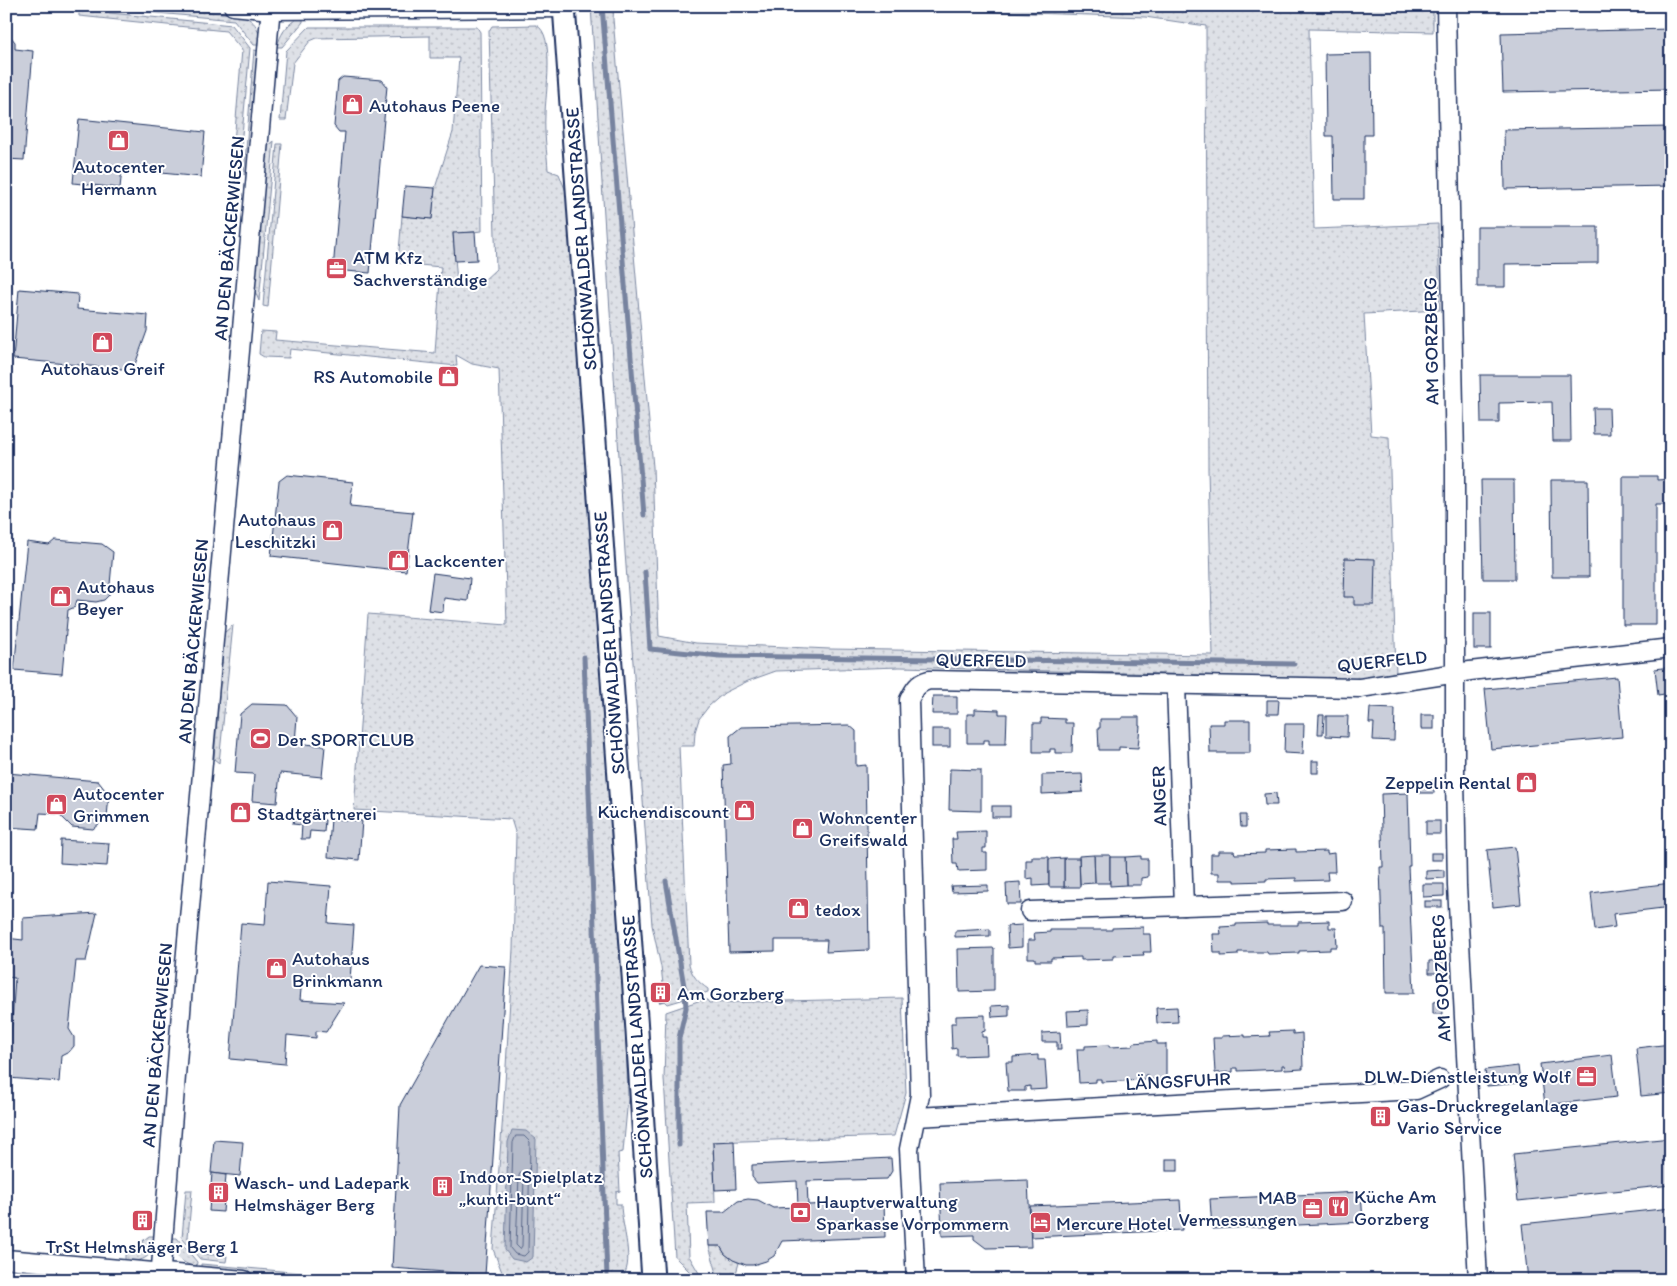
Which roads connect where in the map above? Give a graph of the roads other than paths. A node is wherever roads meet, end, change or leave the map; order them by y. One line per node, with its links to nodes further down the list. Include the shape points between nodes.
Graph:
1 (233, 6): 4 (street)
2 (1446, 6): 6 (street, AM GORZBERG, via 1455,459)
3 (564, 7): 4 (street); 16 (main road, SCHÖNWALDER LANDSTRASSE)
4 (271, 8): 14 (street, AN DEN BÄCKERWIESEN)
5 (1671, 648): 6 (street)
6 (1455, 674): 7 (street, QUERFELD, via 1360,688); 18 (street, AM GORZBERG, via 1457,886)
7 (1176, 685): 9 (street, ANGER); 12 (street, QUERFELD, via 930,680 917,686 909,700 920,1095)
8 (1343, 901): 9 (street)
9 (1184, 906): 10 (street)
10 (1030, 911)
11 (1440, 1078): 12 (street, LÄNGSFUHR, via 1416,1090)
12 (916, 1117): 17 (street, QUERFELD, via 909,1149)
13 (6, 1259): 14 (street)
14 (160, 1276): 15 (street)
15 (244, 1280)
16 (653, 1280)
17 (916, 1280)
18 (1478, 1280)

